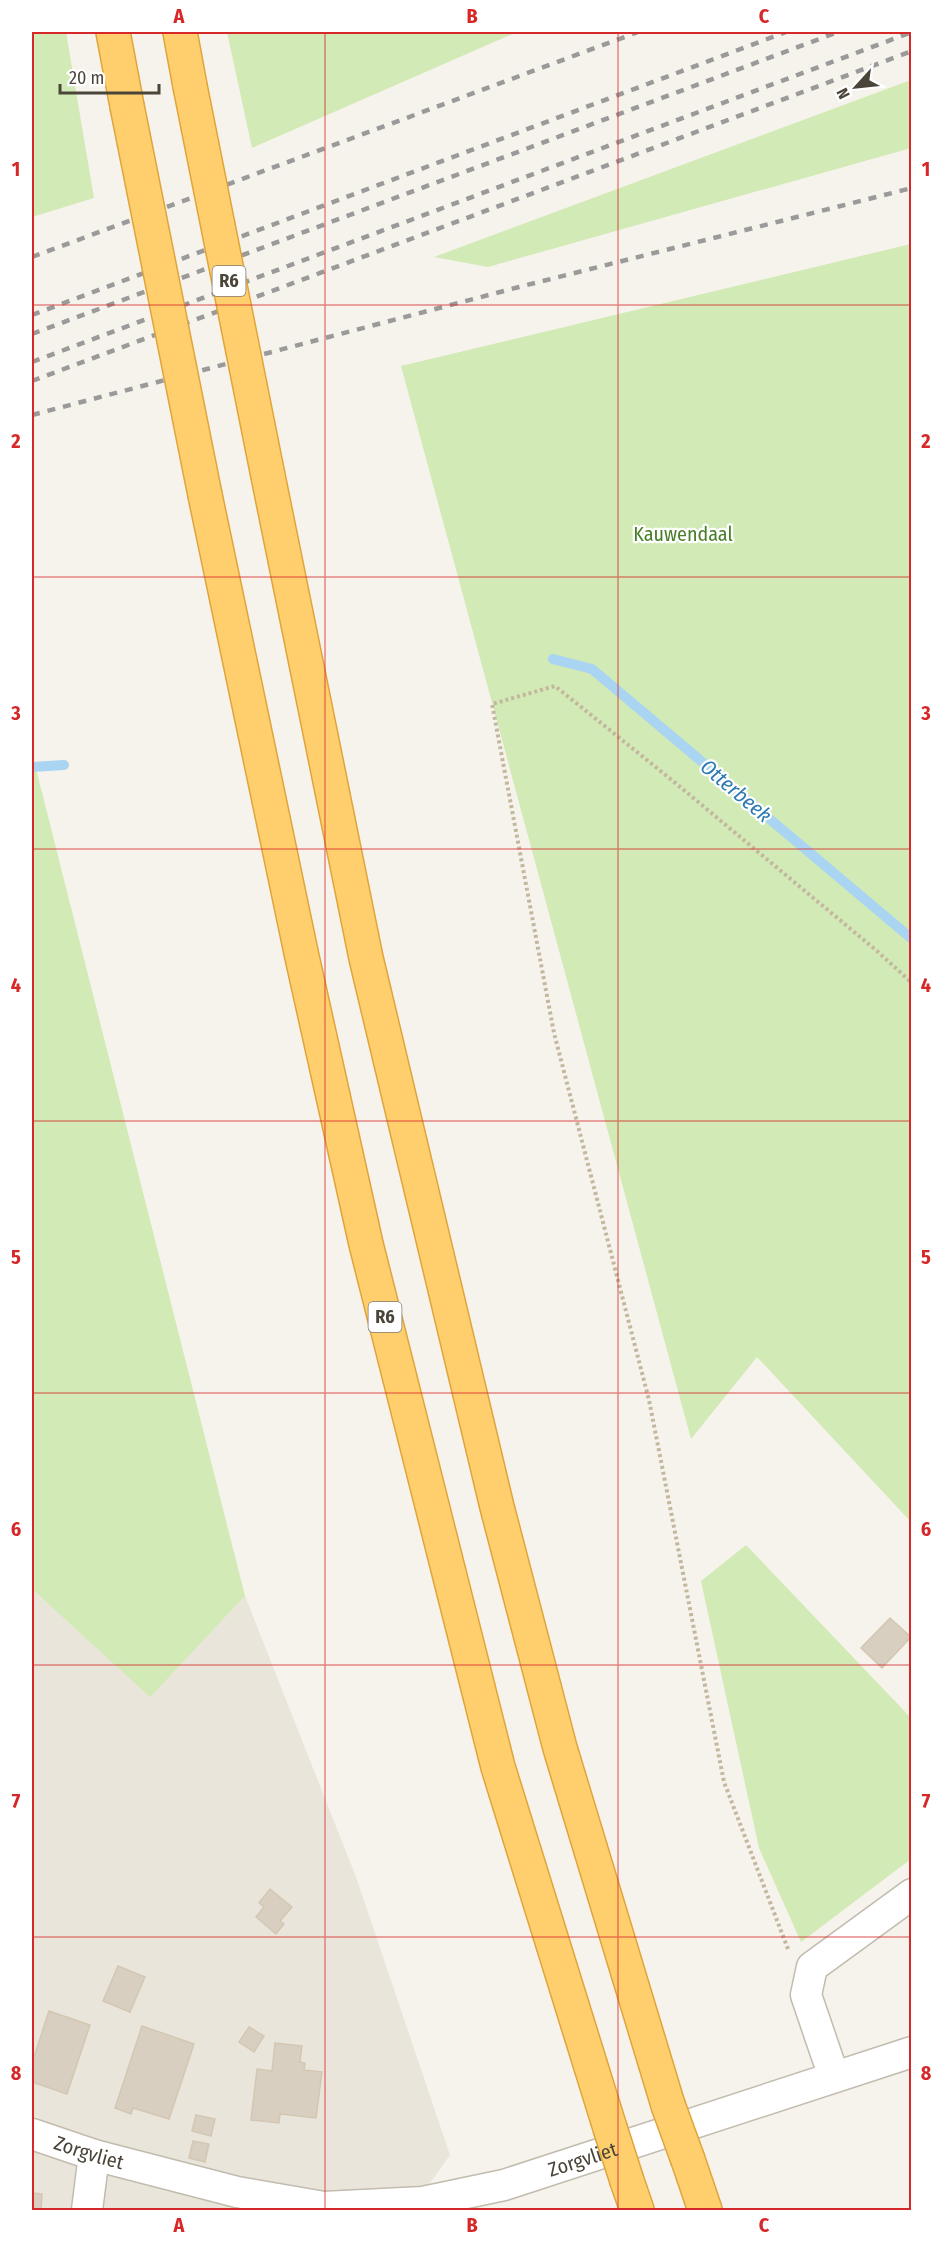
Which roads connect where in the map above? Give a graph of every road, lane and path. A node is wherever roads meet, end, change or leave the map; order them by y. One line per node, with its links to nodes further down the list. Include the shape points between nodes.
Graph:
1 (113, 32): 10 (highway, R6, bridge, via 205,495 369,1256 498,1767)
2 (180, 32): 13 (highway, R6, bridge, via 366,958 497,1508 560,1748 668,2105)
3 (912, 983): 5 (path, via 555,686 492,704 554,1033 650,1400 724,1782)
4 (912, 1894): 5 (street, via 812,1967)
5 (806, 1995): 7 (street)
6 (912, 2052): 7 (street, Zorgvliet)
7 (834, 2077): 11 (street, Zorgvliet, via 504,2185 423,2202)
8 (32, 2134): 9 (street, Zorgvliet)
9 (94, 2155): 11 (street, Zorgvliet, via 237,2192); 12 (street)
10 (632, 2196)
11 (326, 2209)
12 (87, 2211)
13 (705, 2211)

